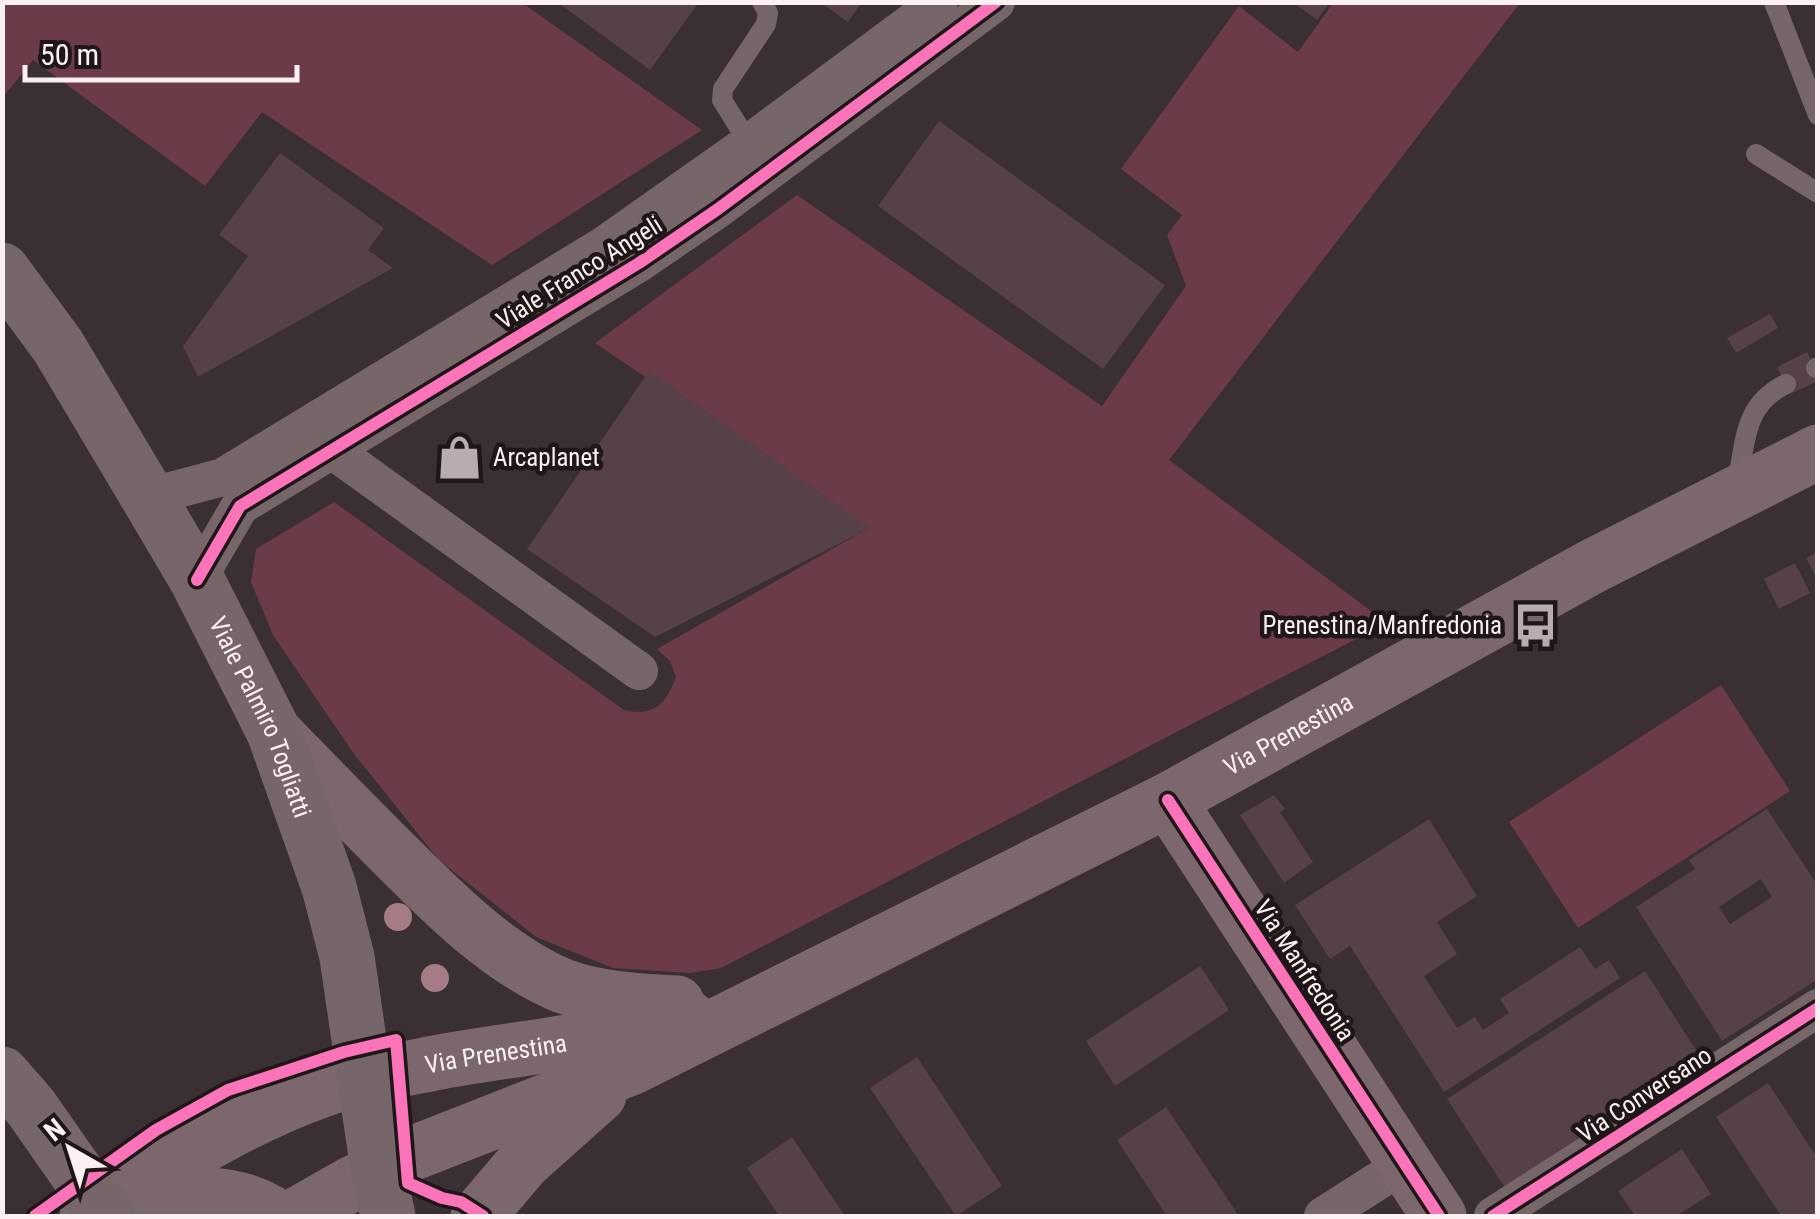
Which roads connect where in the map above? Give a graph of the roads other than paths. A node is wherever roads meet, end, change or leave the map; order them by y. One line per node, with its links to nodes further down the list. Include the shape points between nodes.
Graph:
1 (762, 2): 7 (lane, via 766,24 722,100)
2 (996, 2): 4 (street, Viale Franco Angeli)
3 (1774, 2): 5 (lane)
4 (928, 16): 7 (street, Viale Franco Angeli)
5 (1818, 114)
6 (1756, 154): 8 (lane)
7 (760, 156): 11 (street, Viale Franco Angeli, via 718,209); 14 (street, Viale Franco Angeli, via 223,477)
8 (1818, 193)
9 (2, 270): 14 (main road, Viale Palmiro Togliatti, via 58,346)
10 (1786, 384): 13 (lane, via 1767,393 1752,413)
11 (332, 450): 15 (street, Viale Franco Angeli, via 240,506); 16 (street)
12 (1818, 452): 13 (main road, Via Prenestina)
13 (1734, 494): 18 (main road, Via Prenestina)
14 (148, 497): 15 (main road, Viale Palmiro Togliatti)
15 (196, 580): 17 (main road, Viale Palmiro Togliatti)
16 (639, 671)
17 (274, 732): 19 (main road, via 434,894 533,971 613,997); 23 (main road, Viale Palmiro Togliatti, via 329,888)
18 (1168, 800): 19 (main road, Via Prenestina); 25 (main road, Via Manfredonia)
19 (755, 1005): 21 (main road, Via Prenestina); 23 (main road, Via Prenestina)
20 (1818, 1008): 33 (street, Via Conversano)
21 (631, 1068): 26 (main road, Via Prenestina, via 434,1145); 30 (main road, via 524,1162)
22 (2, 1074): 27 (main road, via 41,1122)
23 (366, 1076): 26 (main road, Viale Palmiro Togliatti); 27 (main road, Via Prenestina, via 241,1125)
24 (2, 1104): 27 (lane)
25 (1404, 1165): 31 (street); 32 (main road, Via Manfredonia)
26 (383, 1193): 29 (main road, Via Prenestina)
27 (98, 1214): 28 (main road, via 205,1194 247,1201)
28 (276, 1216)
29 (295, 1216)
30 (478, 1216)
31 (1324, 1216)
32 (1438, 1216)
33 (1494, 1216)

